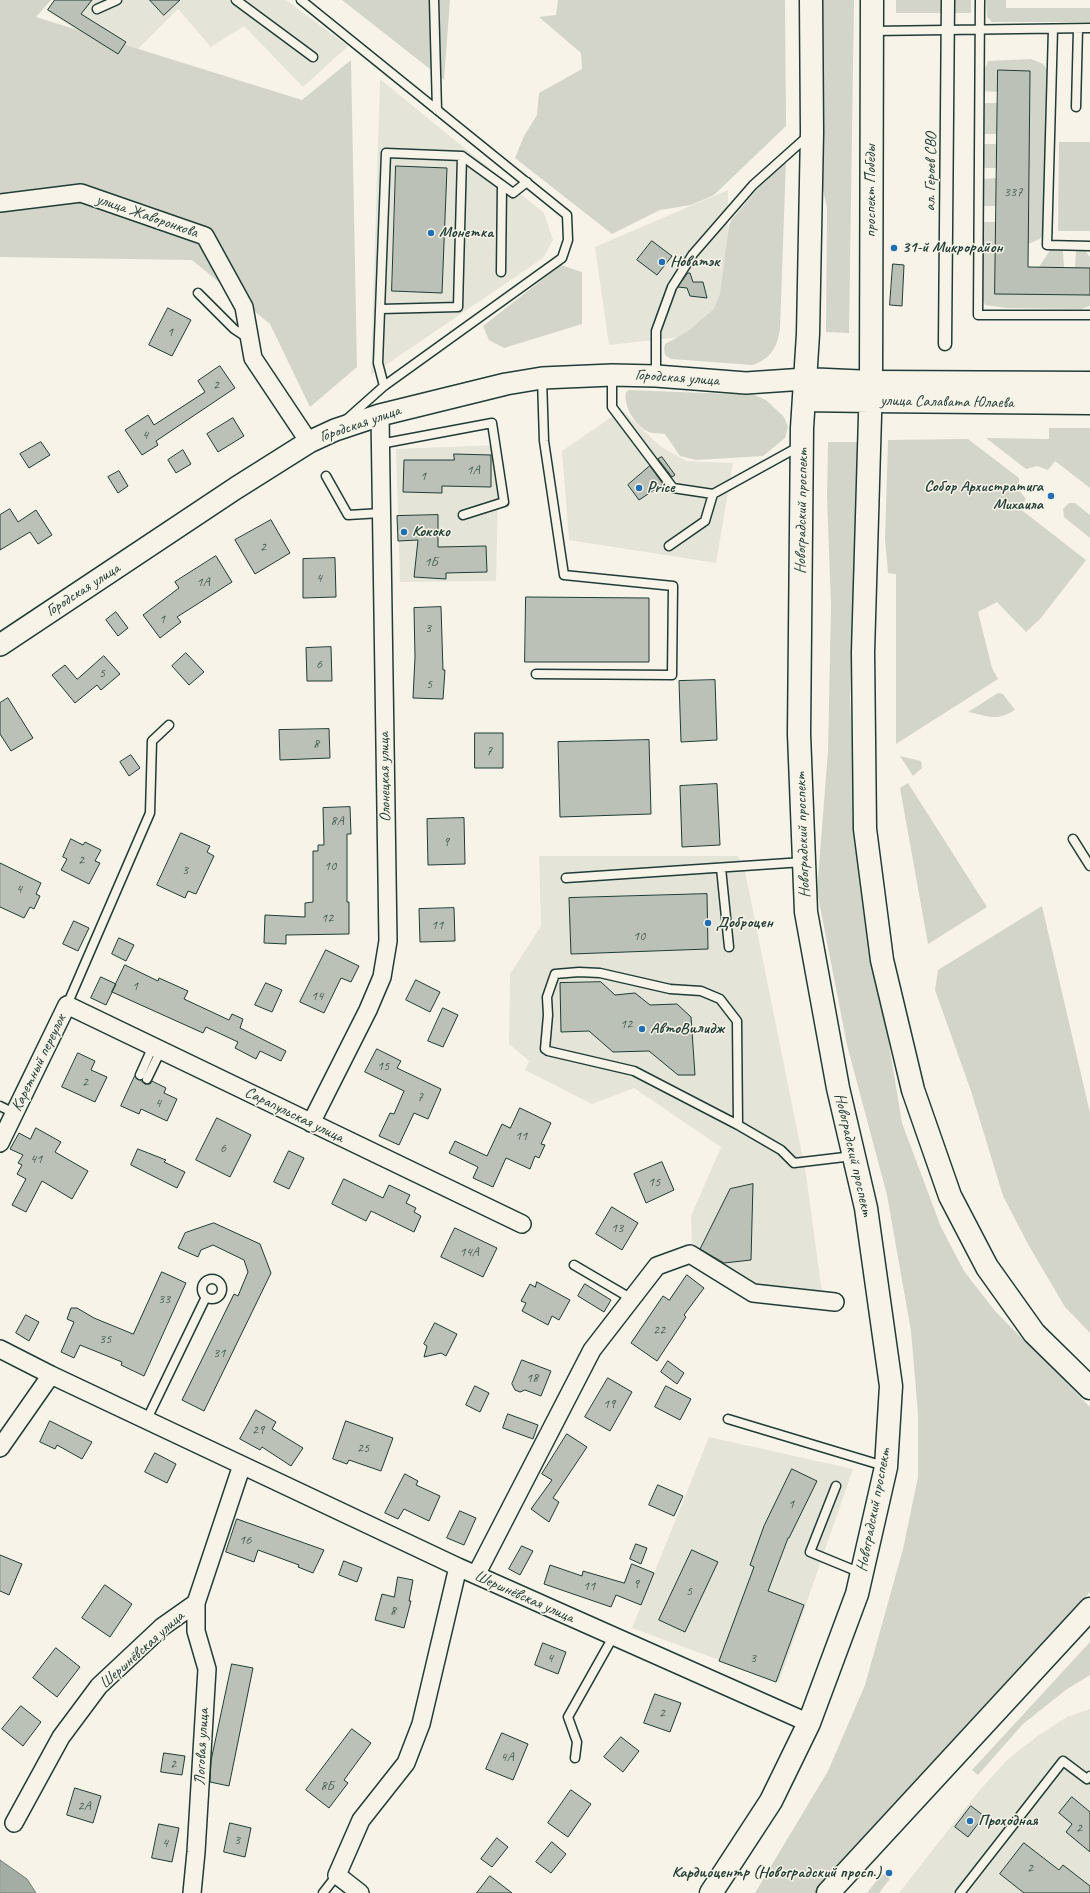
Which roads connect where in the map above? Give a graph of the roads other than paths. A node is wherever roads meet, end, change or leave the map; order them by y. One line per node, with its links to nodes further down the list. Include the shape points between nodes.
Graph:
1 (117, 0): 9 (lane)
2 (236, 0): 16 (lane)
3 (301, 0): 18 (lane)
4 (434, 0): 18 (lane)
5 (811, 0): 19 (main road)
6 (872, 0): 15 (main road, проспект Победы)
7 (948, 0): 14 (street, ал. Героев СВО)
8 (980, 0): 11 (lane)
9 (97, 9)
10 (1090, 28): 13 (lane)
11 (980, 29): 12 (lane); 14 (lane); 28 (lane, via 978,315)
12 (1053, 29): 13 (lane); 24 (lane, via 1047,245)
13 (1078, 29): 17 (lane)
14 (948, 30): 15 (lane); 30 (street, ал. Героев СВО)
15 (872, 31): 38 (main road, проспект Победы)
16 (313, 57)
17 (1076, 107)
18 (437, 110): 21 (lane)
19 (812, 132): 32 (lane, via 753,185 693,254 672,287 656,331); 37 (main road)
20 (462, 156): 22 (lane); 27 (lane, via 458,307); 27 (lane, via 386,153)
21 (527, 182): 22 (lane, via 514,193); 36 (lane, via 567,216 568,240 562,258)
22 (502, 185): 25 (lane)
23 (0, 203): 29 (street, улица Жаворонкова, via 81,193 205,236 244,307)
24 (1090, 246)
25 (501, 272)
26 (198, 293): 29 (lane, via 234,329)
27 (381, 309): 36 (lane, via 378,363)
28 (1090, 315)
29 (250, 339): 42 (street, улица Жаворонкова, via 253,358)
30 (945, 344)
31 (612, 375): 32 (street, Городская улица); 33 (street, Городская улица); 46 (lane, via 612,407 673,488)
32 (656, 376): 37 (street, Городская улица, via 752,383)
33 (542, 378): 40 (street, Городская улица); 51 (lane, via 544,441 564,575 673,586 672,675)
34 (842, 381): 37 (main road, Городская улица); 38 (main road, улица Салавата Юлаева)
35 (1090, 383): 38 (main road, улица Салавата Юлаева)
36 (384, 386): 41 (lane)
37 (804, 390): 38 (main road, улица Салавата Юлаева); 44 (main road, Новоградский проспект)
38 (870, 391): 39 (main road, улица Салавата Юлаева); 74 (main road, via 863,652 865,829 882,960 914,1090 950,1196 987,1267 1034,1333)
39 (1090, 403)
40 (380, 415): 41 (street, Городская улица); 43 (street, Олонецкая улица)
41 (335, 430): 42 (street, Городская улица)
42 (309, 442): 50 (street, Городская улица)
43 (380, 444): 47 (street, Олонецкая улица); 48 (lane, via 492,423 504,502)
44 (803, 445): 46 (lane); 54 (main road, Новоградский проспект, via 799,734)
45 (326, 476): 47 (lane, via 348,515)
46 (714, 494): 49 (lane, via 705,521)
47 (381, 514): 63 (street, Олонецкая улица, via 388,941 382,977)
48 (463, 515)
49 (670, 546)
50 (0, 645)
51 (536, 674)
52 (170, 725): 59 (lane, via 152,742 150,813)
53 (1073, 839): 55 (lane)
54 (804, 862): 56 (lane); 66 (main road, Новоградский проспект, via 806,912 838,1088)
55 (1090, 866)
56 (721, 868): 57 (lane); 58 (lane)
57 (566, 878)
58 (729, 947)
59 (67, 1005): 60 (street, Сарапульская улица); 62 (street, Каретный переулок)
60 (157, 1048): 61 (lane); 63 (street, Сарапульская улица)
61 (144, 1077)
62 (7, 1110): 65 (street, Каретный переулок)
63 (311, 1123): 67 (street, Сарапульская улица)
64 (738, 1125): 64 (lane, via 634,1071 545,1049 547,997 555,974 600,973 670,989 701,990 720,999 737,1021); 66 (lane, via 781,1150 794,1163)
65 (0, 1143)
66 (854, 1156): 79 (main road, Новоградский проспект, via 866,1208 891,1386)
67 (522, 1224)
68 (574, 1265): 70 (lane)
69 (206, 1297): 75 (lane)
70 (632, 1299): 71 (street, via 657,1266 690,1254 753,1293); 82 (street, via 592,1350)
71 (835, 1302)
72 (0, 1349): 73 (street, Шершнёвская улица)
73 (51, 1375): 75 (street, Шершнёвская улица); 77 (street)
74 (1090, 1388)
75 (147, 1419): 78 (street, Шершнёвская улица)
76 (728, 1419): 79 (lane)
77 (0, 1448)
78 (242, 1464): 81 (street, Шершнёвская улица); 84 (street, Шершнёвская улица)
79 (886, 1467): 83 (main road, Новоградский проспект)
80 (836, 1486): 83 (lane, via 810,1552)
81 (458, 1567): 82 (street, Шершнёвская улица); 91 (street, via 421,1724 406,1763 361,1820)
82 (476, 1574): 86 (street, Шершнёвская улица)
83 (861, 1574): 87 (main road, Новоградский проспект, via 857,1594)
84 (196, 1603): 90 (street, Шершнёвская улица, via 162,1627 99,1686 61,1737); 92 (street, Логовая улица, via 196,1631 207,1669)
85 (1090, 1609): 96 (main road)
86 (613, 1637): 87 (street, Шершнёвская улица); 88 (lane, via 568,1717 578,1742)
87 (809, 1723): 95 (main road, Новоградский проспект, via 771,1801)
88 (576, 1758)
89 (1090, 1776): 97 (lane, via 1087,1780 1063,1761)
90 (14, 1822)
91 (337, 1876): 93 (lane); 94 (street)
92 (192, 1893)
93 (322, 1893)
94 (360, 1893)
95 (711, 1893)
96 (828, 1893)
97 (960, 1893)

